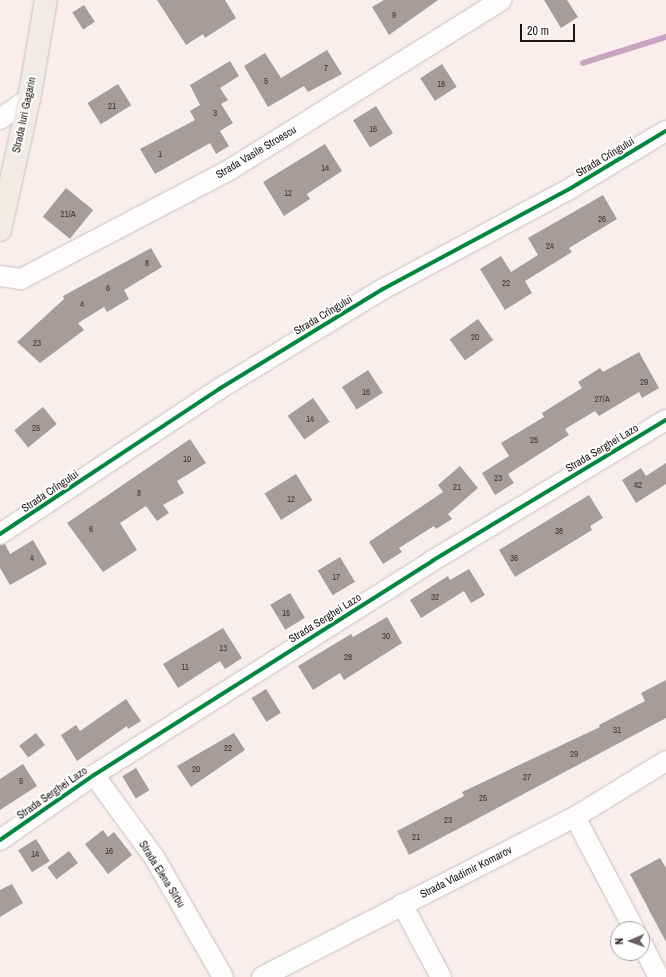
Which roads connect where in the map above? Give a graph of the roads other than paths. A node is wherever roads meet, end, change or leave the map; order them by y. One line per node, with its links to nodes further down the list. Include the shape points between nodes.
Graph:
1 (46, 0): 3 (main road, Strada Iuri Gagarin)
2 (501, 0): 7 (street, Strada Vasile Stroescu, via 230,169 21,279)
3 (29, 99): 4 (street); 6 (main road, Strada Iuri Gagarin)
4 (0, 119)
5 (666, 130): 9 (street, Strada Crîngului, via 571,188 383,289 219,389)
6 (0, 230)
7 (0, 276)
8 (666, 420): 11 (street, Strada Serghei Lazo, via 432,561)
9 (0, 534)
10 (666, 761): 12 (street, Strada Vladimir Komarov)
11 (94, 775): 13 (street, Strada Serghei Lazo); 17 (street, Strada Elena Sîrbu, via 154,857)
12 (576, 817): 14 (street, Strada Vladimir Komarov); 15 (street)
13 (0, 840)
14 (402, 904): 18 (street, Strada Vladimir Komarov); 19 (street)
15 (630, 921)
16 (650, 960): 20 (street)
17 (223, 977)
18 (262, 977)
19 (441, 977)
20 (659, 977)

